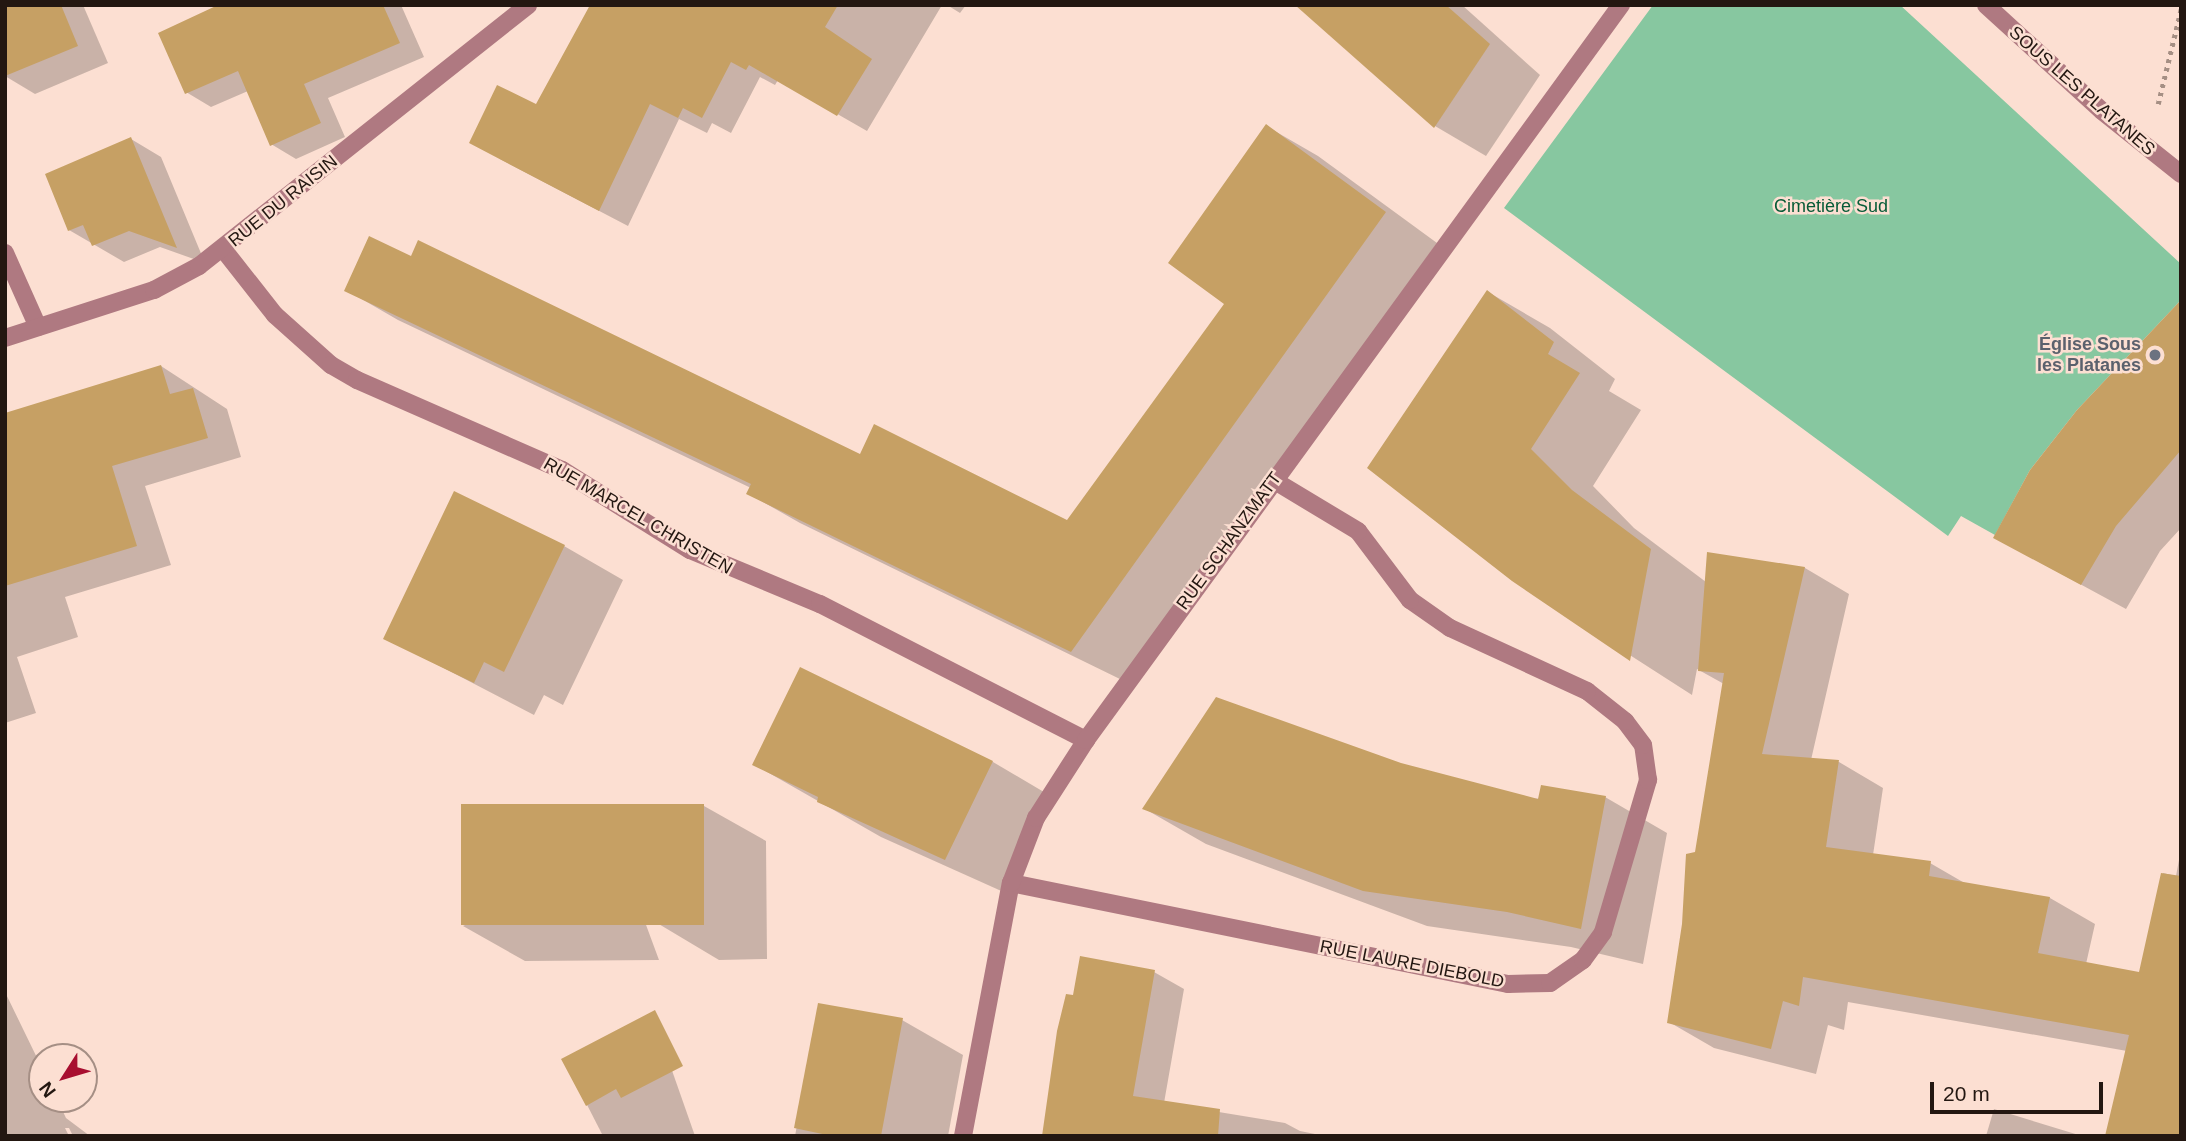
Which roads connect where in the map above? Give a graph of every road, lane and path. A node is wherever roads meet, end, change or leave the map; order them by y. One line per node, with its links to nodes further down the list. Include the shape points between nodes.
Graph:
1 (528, 5): 7 (street, RUE DU RAISIN)
2 (1621, 5): 11 (street, RUE SCHANZMATT)
3 (1986, 5): 5 (street, SOUS LES PLATANES)
4 (2181, 9): 5 (path)
5 (2148, 149): 6 (street, SOUS LES PLATANES)
6 (2181, 174)
7 (223, 249): 9 (street, RUE DU RAISIN, via 154,290); 12 (street, RUE MARCEL CHRISTEN, via 275,314 331,365 357,380 562,470 690,550 820,604)
8 (5, 253): 9 (street)
9 (37, 327): 10 (street, RUE DU RAISIN)
10 (5, 338)
11 (1273, 480): 12 (street, RUE SCHANZMATT); 13 (street, RUE LAURE DIEBOLD, via 1358,531 1410,600 1450,628 1587,691 1625,721 1643,745 1648,780 1603,932 1583,960 1550,982 1508,984)
12 (1086, 740): 13 (street, RUE SCHANZMATT, via 1036,818)
13 (1011, 883): 14 (street, RUE SCHANZMATT)
14 (963, 1136)

